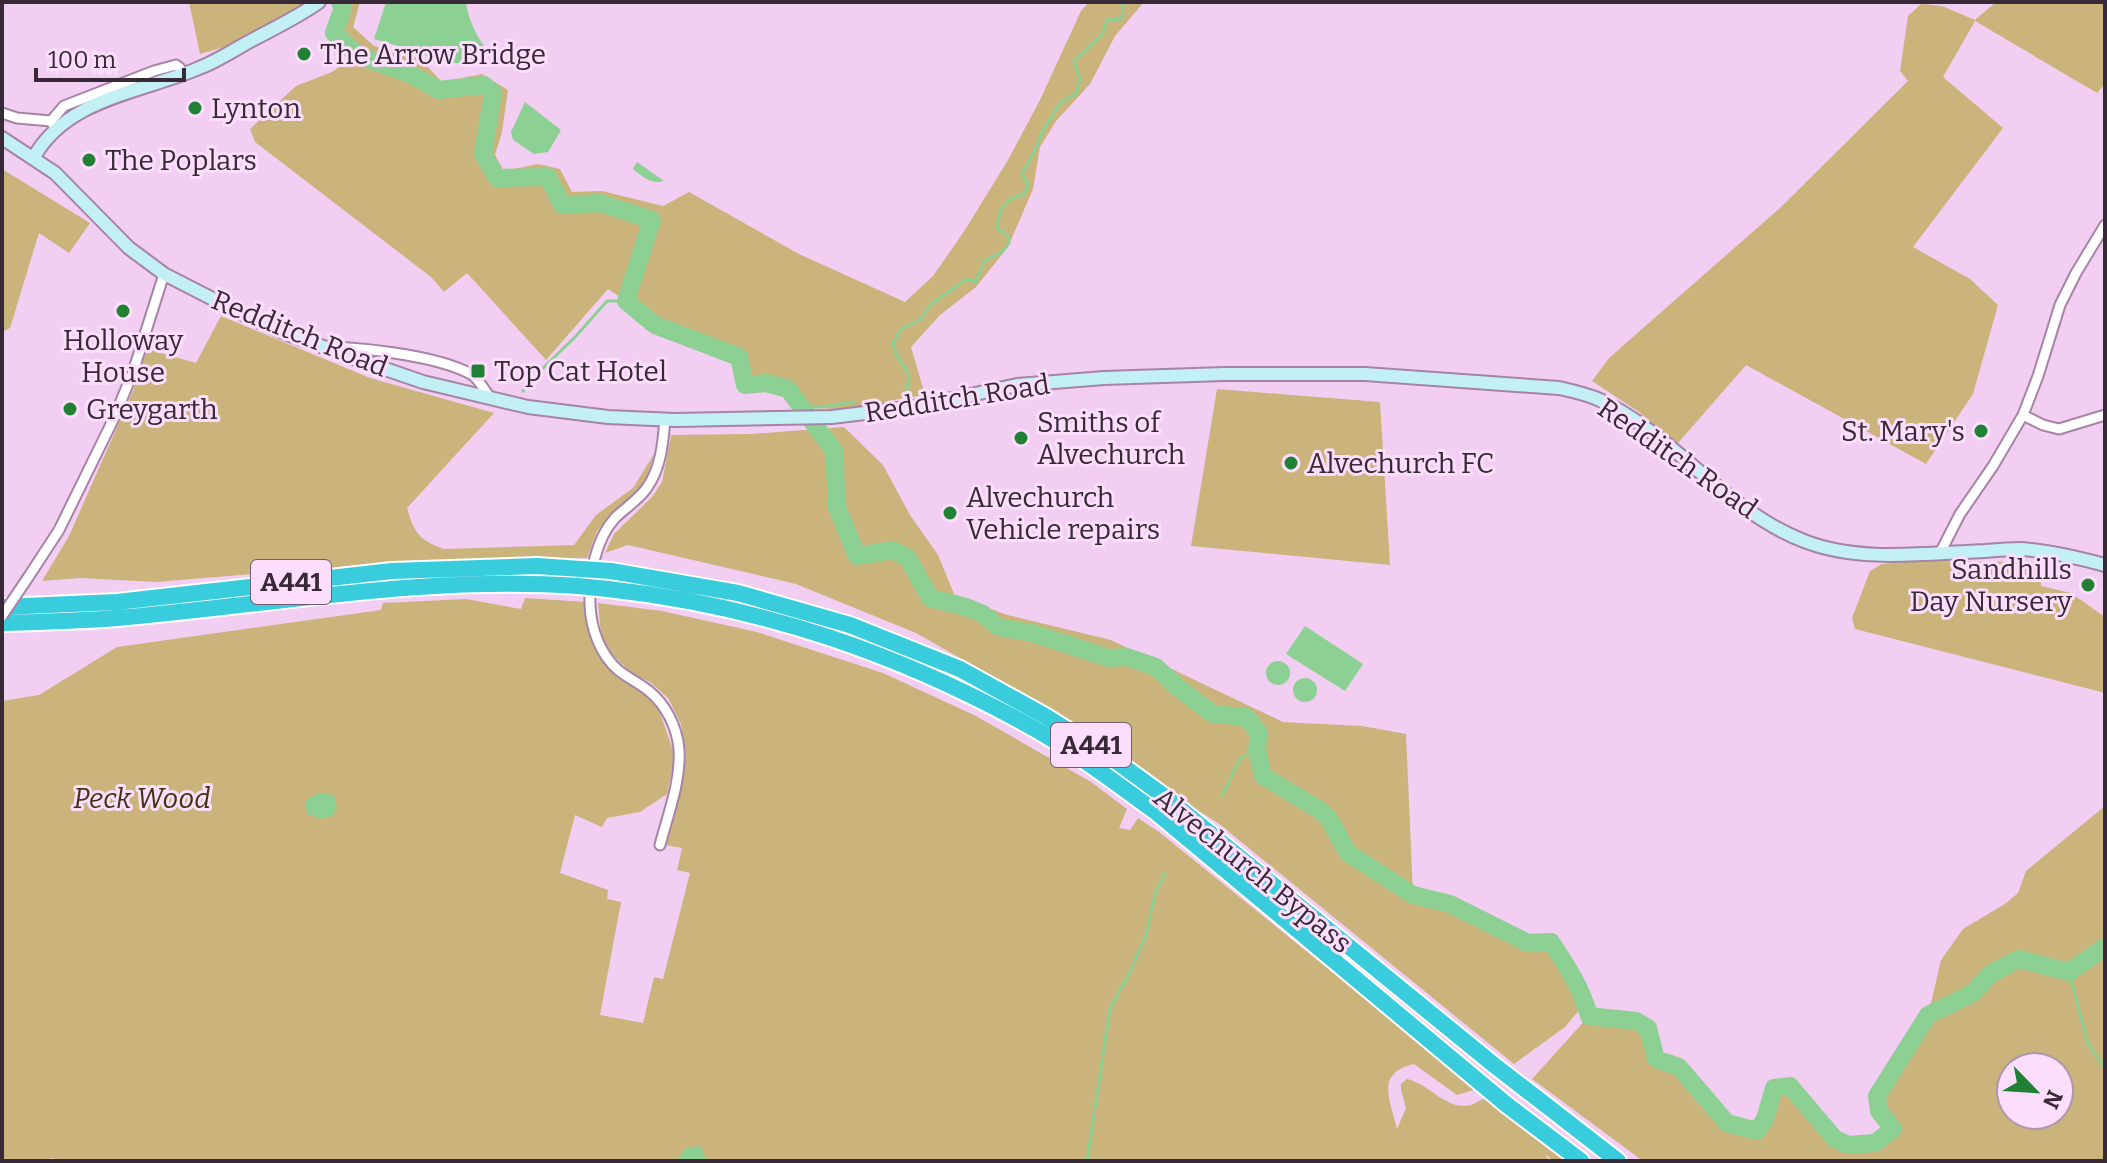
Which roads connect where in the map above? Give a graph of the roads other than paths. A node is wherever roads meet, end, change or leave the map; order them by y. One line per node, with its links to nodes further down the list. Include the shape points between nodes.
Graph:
1 (319, 2): 3 (main road, via 208,64)
2 (2, 113): 3 (street)
3 (54, 125): 5 (main road)
4 (2, 138): 5 (main road, Redditch Road)
5 (34, 157): 7 (main road, Redditch Road, via 129,248)
6 (2105, 225): 10 (street, via 2060,305)
7 (164, 274): 8 (main road, Redditch Road); 16 (street, bridge, via 120,404 59,530)
8 (322, 347): 9 (main road, Redditch Road); 9 (street, via 376,350 439,363 474,375)
9 (491, 399): 12 (main road, Redditch Road, via 608,417)
10 (2023, 415): 11 (street, via 2059,429); 13 (street)
11 (2105, 415)
12 (665, 419): 13 (main road, Redditch Road, via 832,417 914,407 1017,385 1155,375 1365,374 1559,388 1616,409 1755,514 1802,541 1864,554); 18 (street, via 651,481 601,539 590,603 596,637 608,660 659,701 676,734 677,781)
13 (1940, 553): 14 (main road, Redditch Road, via 2022,549)
14 (2105, 565)
15 (2, 607): 20 (highway, Alvechurch Bypass / A441, bridge, via 117,602 392,571 537,566 611,571 738,593 850,625 960,669 1109,756)
16 (2, 616)
17 (2, 623): 19 (highway, Alvechurch Bypass / A441, bridge, via 116,618 416,586 532,583 640,593 736,610 842,640 947,683 1038,730 1098,770)
18 (660, 845)
19 (1581, 1161)
20 (1618, 1161)

